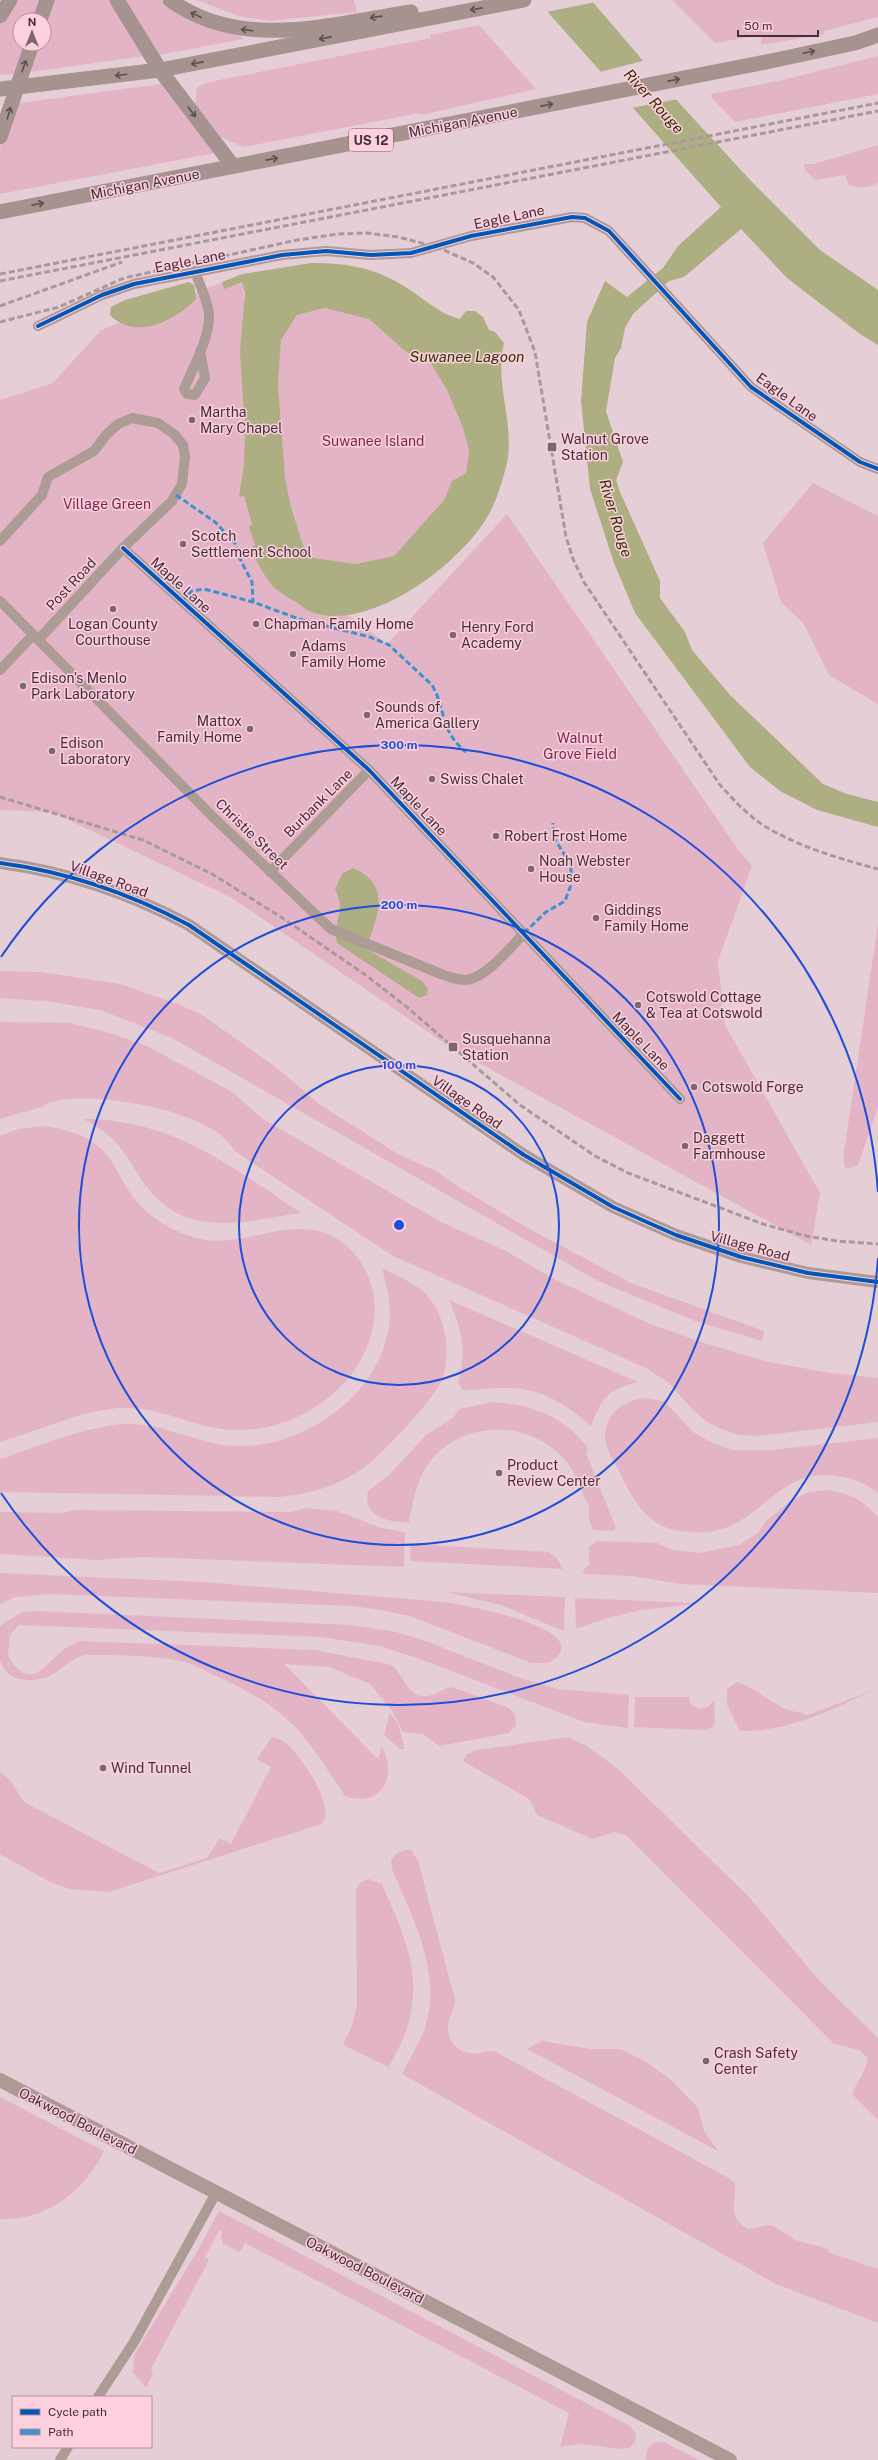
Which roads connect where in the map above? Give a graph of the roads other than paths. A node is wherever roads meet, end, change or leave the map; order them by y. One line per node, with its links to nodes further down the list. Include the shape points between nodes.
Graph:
1 (10, 0): 8 (main road)
2 (46, 0): 6 (main road)
3 (117, 0): 11 (main road)
4 (170, 0): 7 (main road, one-way to 4, via 422,10 288,30 261,31 217,24 189,12)
5 (524, 0): 7 (main road, one-way to 7)
6 (42, 12)
7 (456, 13): 11 (main road, one-way to 11)
8 (0, 16)
9 (878, 35): 15 (main road, Michigan Avenue / US 12, one-way to 9, via 855,43)
10 (29, 52): 12 (main road, one-way to 10)
11 (160, 70): 12 (main road, one-way to 12); 15 (main road, one-way to 15)
12 (17, 88): 13 (main road); 14 (main road, one-way to 12)
13 (0, 89)
14 (0, 137)
15 (233, 166): 16 (main road, Michigan Avenue / US 12, one-way to 15)
16 (0, 212)
17 (195, 271): 18 (street, Eagle Lane, via 117,289); 19 (street, via 209,315); 20 (street, Eagle Lane, via 303,252 391,255 411,253 471,236 572,217 585,218 609,231 751,387 860,462)
18 (38, 326)
19 (200, 351)
20 (878, 469)
21 (0, 540): 22 (street, Post Road, via 42,495 48,477 94,452 118,424 132,418 152,420 174,434 183,445 185,456 182,484 172,500)
22 (123, 548): 24 (street, Post Road); 26 (street, Maple Lane)
23 (0, 601): 24 (street, Christie Street)
24 (36, 637): 25 (street, Post Road); 28 (street, Christie Street)
25 (0, 670)
26 (369, 770): 28 (street, Burbank Lane); 29 (street, Maple Lane)
27 (0, 862): 31 (street, Village Road, via 46,870 98,884 144,902 189,925 524,1155 613,1208 676,1235 741,1257 808,1273)
28 (270, 872): 29 (street, Christie Street, via 331,929 450,978 466,980 486,970)
29 (524, 933): 30 (street, Maple Lane)
30 (680, 1098)
31 (878, 1282)
32 (0, 2080): 33 (main road, Oakwood Boulevard)
33 (216, 2192): 34 (street, via 134,2342); 37 (main road, Oakwood Boulevard)
34 (99, 2396)
35 (67, 2448): 36 (street)
36 (60, 2460)
37 (730, 2460)

